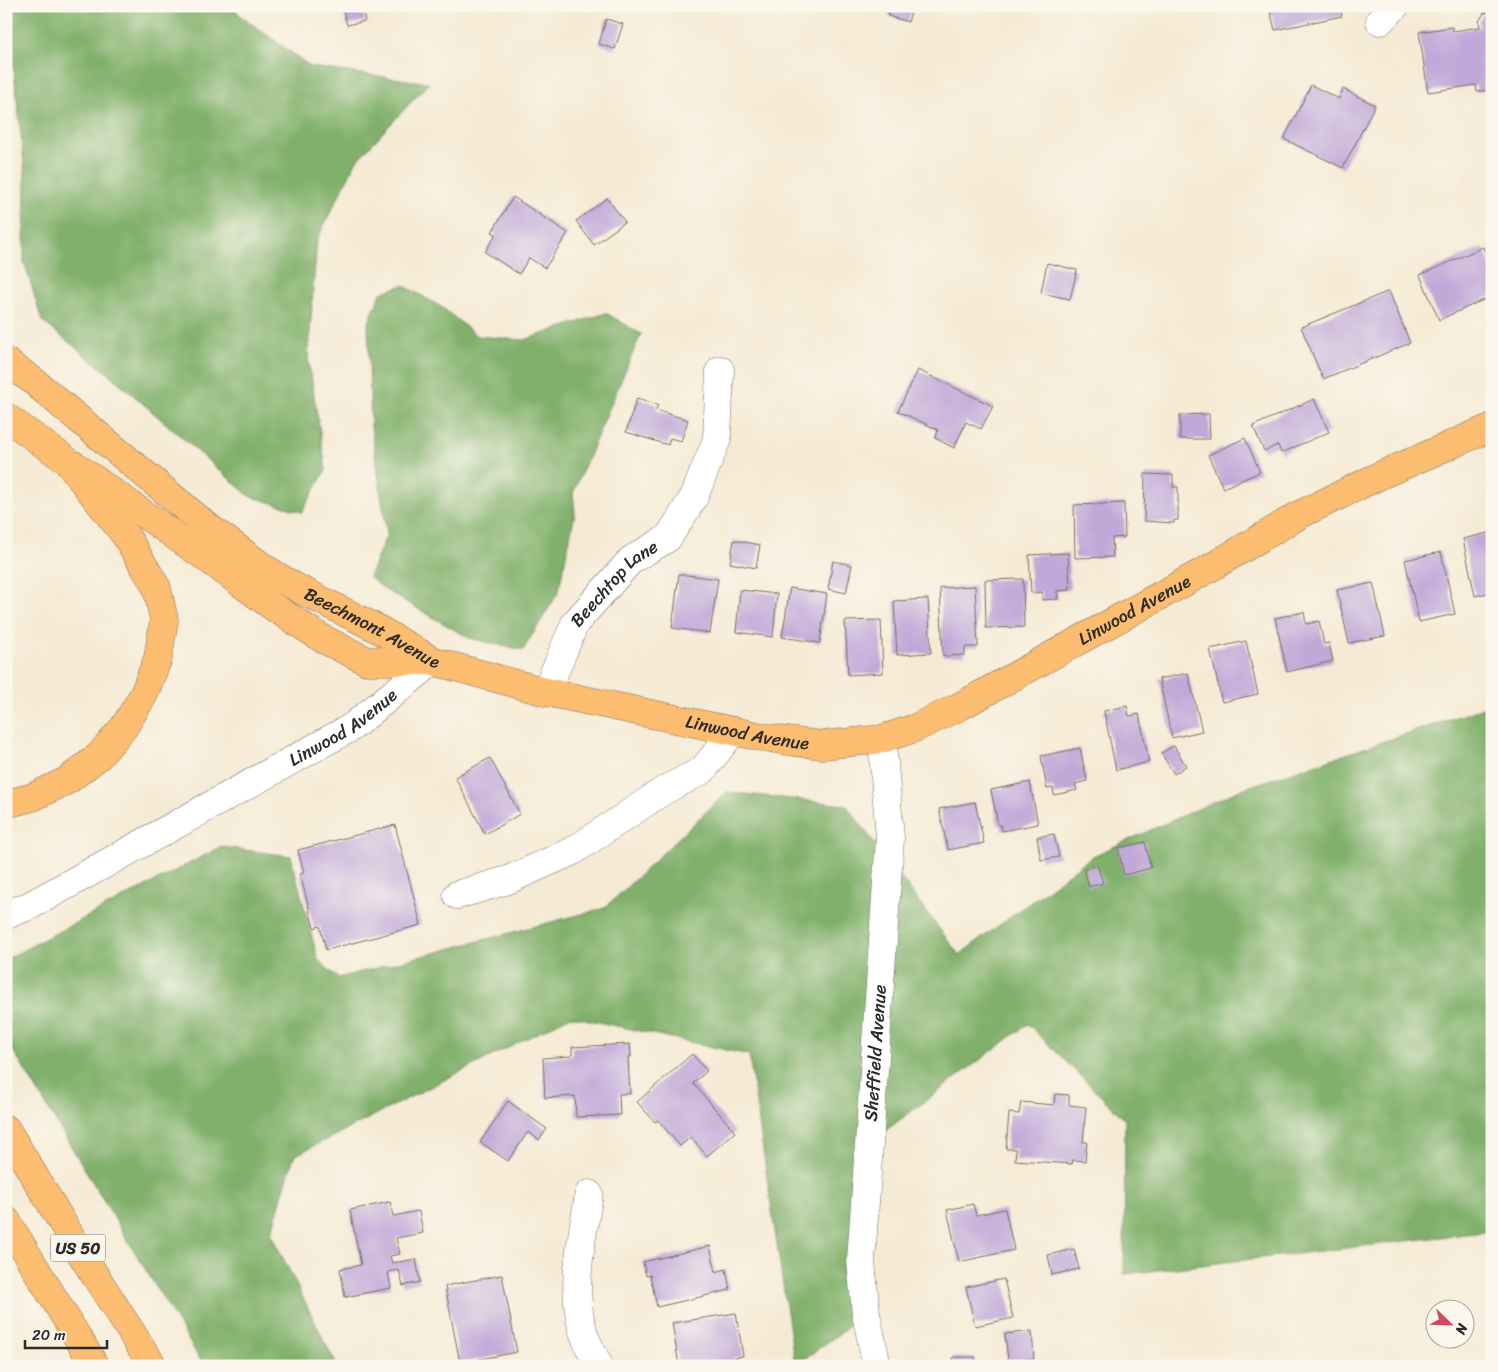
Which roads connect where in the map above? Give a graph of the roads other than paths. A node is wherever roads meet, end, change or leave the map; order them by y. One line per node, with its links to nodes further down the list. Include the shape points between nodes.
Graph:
1 (6, 362): 6 (main road, Beechmont Avenue, via 207,526 267,570)
2 (720, 370): 7 (street, Beechtop Lane, via 717,439 694,497 668,538 631,560 575,623)
3 (6, 417): 5 (main road, Beechmont Avenue)
4 (1492, 427): 9 (main road, Linwood Avenue, via 1381,474 1299,515 957,708)
5 (66, 460): 6 (main road, Beechmont Avenue, via 323,639 367,661); 10 (main road, via 126,536 157,588 164,620 158,658 144,694 124,727 98,756 68,780 33,797)
6 (433, 661): 7 (main road, Linwood Avenue); 12 (street, Linwood Avenue, via 352,727 31,905)
7 (546, 692): 8 (main road, Linwood Avenue)
8 (733, 731): 9 (main road, Linwood Avenue, via 770,739 824,744); 11 (street, via 703,770 662,792 573,851 508,880)
9 (882, 739): 19 (street, Sheffield Avenue, via 890,838 861,1261 866,1314)
10 (6, 804)
11 (457, 895)
12 (6, 915)
13 (6, 1129): 17 (main road, US 50)
14 (588, 1194): 18 (street, via 576,1275 578,1309 584,1333)
15 (6, 1220): 16 (main road, US 50)
16 (95, 1366)
17 (153, 1366)
18 (599, 1366)
19 (878, 1366)

